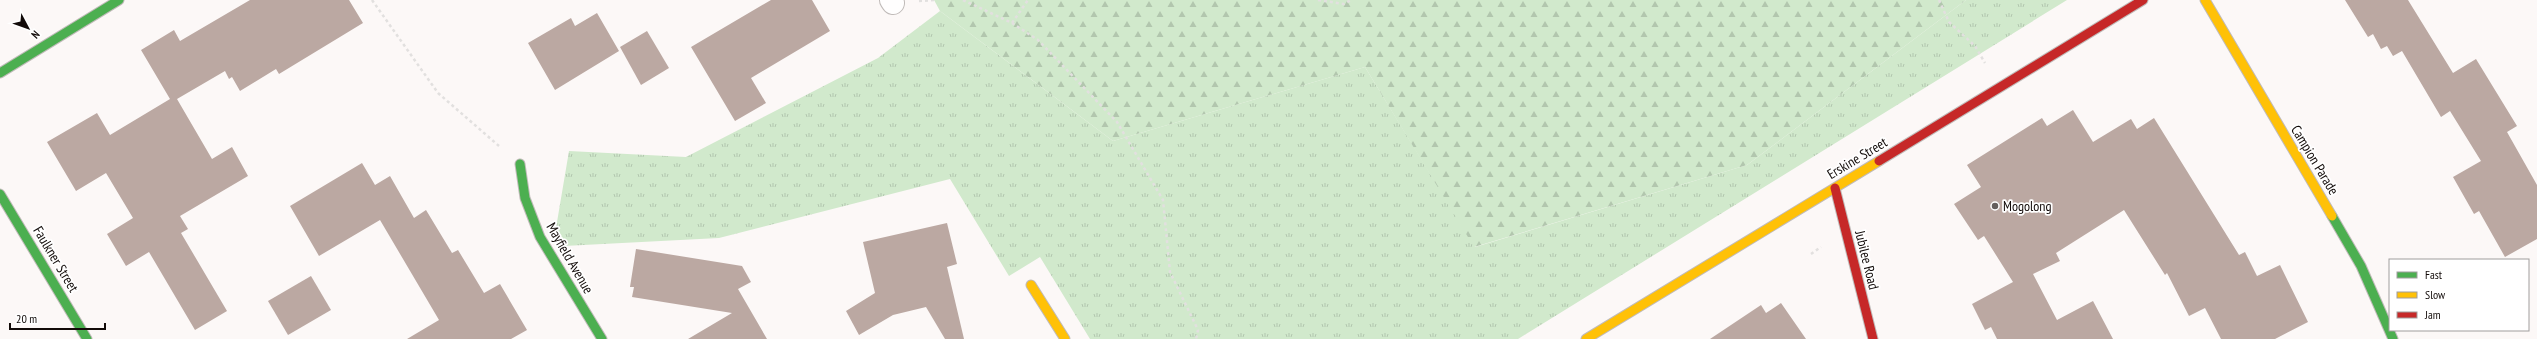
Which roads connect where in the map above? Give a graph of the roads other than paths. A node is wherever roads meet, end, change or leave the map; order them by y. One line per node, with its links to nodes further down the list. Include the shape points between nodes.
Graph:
1 (119, 0): 4 (street)
2 (2143, 0): 6 (street, Erskine Street)
3 (2204, 0): 9 (street, Campion Parade, via 2361,266)
4 (0, 73)
5 (520, 164): 11 (street, Mayfield Avenue, via 525,198 540,237)
6 (1835, 188): 13 (street, Erskine Street); 14 (street, Jubilee Road)
7 (0, 194): 10 (street, Faulkner Street)
8 (1031, 285): 12 (street)
9 (2389, 330)
10 (87, 339)
11 (602, 339)
12 (1065, 339)
13 (1586, 339)
14 (1873, 339)

